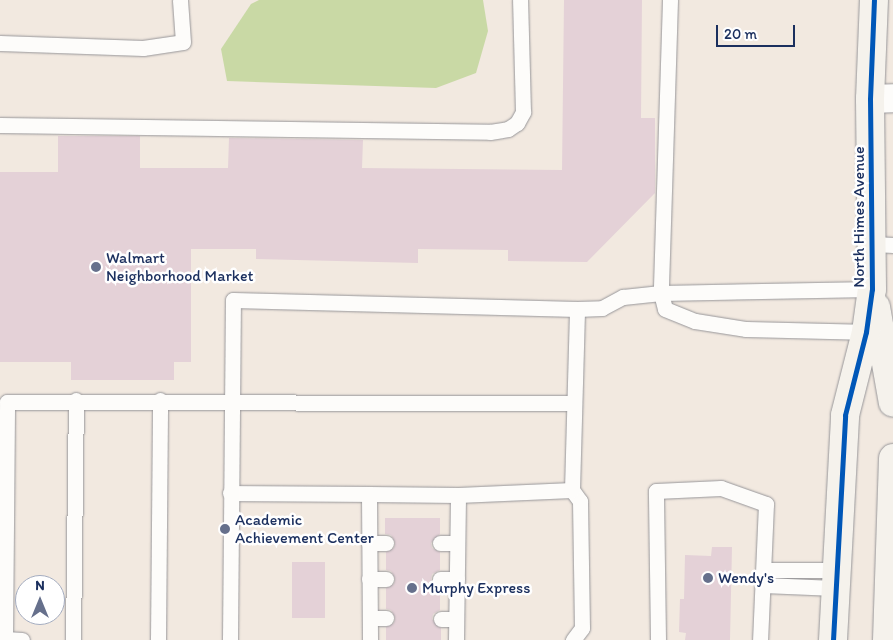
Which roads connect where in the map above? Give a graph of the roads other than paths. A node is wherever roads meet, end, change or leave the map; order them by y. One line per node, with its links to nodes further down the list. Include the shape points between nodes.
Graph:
1 (180, 0): 5 (lane, via 183,42 143,48)
2 (520, 0): 7 (lane, via 523,112 517,123 508,128 490,132)
3 (670, 0): 10 (lane)
4 (874, 0): 6 (street, North Himes Avenue)
5 (0, 43)
6 (881, 98): 8 (street, North Himes Avenue)
7 (0, 125)
8 (883, 245): 9 (street, North Himes Avenue)
9 (872, 289): 10 (lane); 12 (street, North Himes Avenue)
10 (661, 293): 11 (lane, via 623,297 602,308); 12 (lane, via 665,309 694,321 746,329)
11 (578, 309): 17 (lane, via 233,300); 19 (lane)
12 (873, 332): 13 (street, North Himes Avenue); 14 (street, North Himes Avenue)
13 (859, 361): 14 (lane); 35 (street, North Himes Avenue, via 845,415)
14 (891, 387)
15 (76, 400): 16 (lane); 18 (lane); 42 (lane)
16 (160, 400): 17 (lane); 43 (lane)
17 (231, 401): 19 (lane); 22 (lane)
18 (4, 402): 40 (lane)
19 (572, 403): 21 (lane)
20 (893, 458): 25 (street)
21 (572, 490): 24 (lane); 47 (lane, via 580,501 582,628)
22 (230, 493): 23 (lane); 44 (lane)
23 (369, 494): 24 (lane); 27 (lane)
24 (458, 495): 26 (lane)
25 (892, 537): 51 (street)
26 (457, 543): 29 (lane); 34 (lane)
27 (369, 544): 28 (lane); 31 (lane)
28 (386, 544)
29 (440, 544)
30 (764, 578): 35 (lane); 48 (lane, via 766,504 721,488 656,491); 49 (lane)
31 (369, 579): 32 (lane); 36 (lane)
32 (386, 579)
33 (440, 579): 34 (lane)
34 (457, 579): 39 (lane)
35 (836, 579): 50 (street, North Himes Avenue)
36 (370, 618): 37 (lane); 45 (lane)
37 (386, 618)
38 (441, 619): 39 (lane)
39 (456, 619): 46 (lane)
40 (3, 639): 41 (lane)
41 (22, 640)
42 (73, 640)
43 (158, 640)
44 (230, 640)
45 (370, 640)
46 (456, 640)
47 (573, 640)
48 (658, 640)
49 (760, 640)
50 (832, 640)
51 (887, 640)

